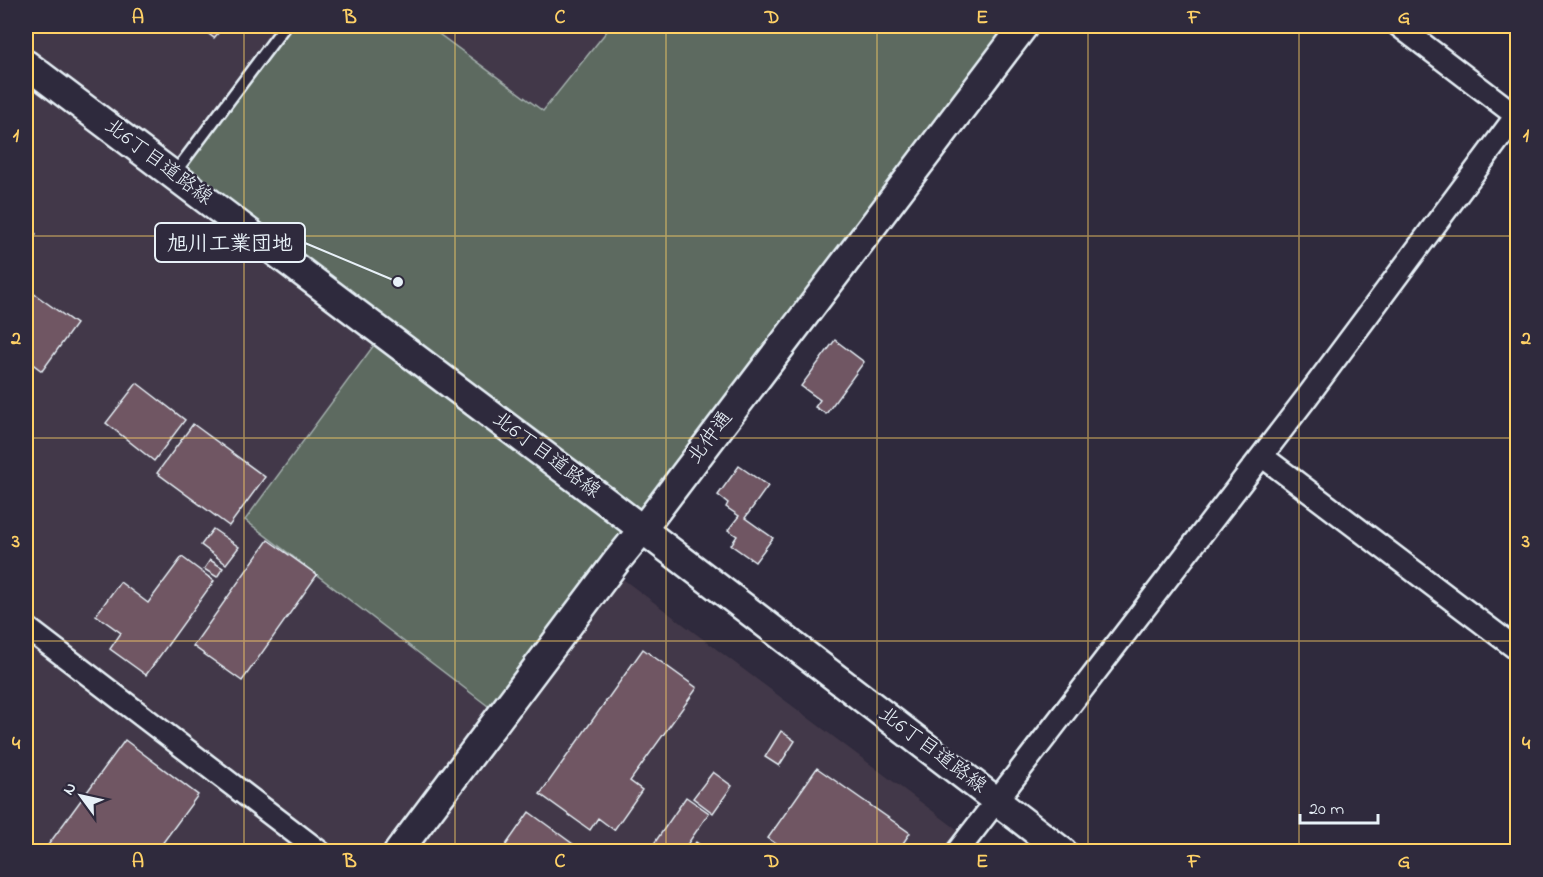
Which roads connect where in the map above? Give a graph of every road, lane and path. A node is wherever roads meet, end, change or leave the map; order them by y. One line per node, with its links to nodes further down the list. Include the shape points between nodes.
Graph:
1 (285, 26): 6 (lane)
2 (1024, 26): 8 (street, 北仲通)
3 (1399, 26): 5 (street)
4 (26, 64): 6 (street, 北6丁目道路線)
5 (1517, 117): 7 (street)
6 (173, 175): 8 (street, 北6丁目道路線)
7 (1262, 456): 10 (street); 11 (street)
8 (642, 530): 11 (street, 北6丁目道路線); 13 (street, 北仲通)
9 (26, 627): 12 (street)
10 (1518, 650)
11 (996, 800): 14 (street); 15 (street, 北6丁目道路線)
12 (321, 852)
13 (398, 852)
14 (957, 852)
15 (1063, 852)

